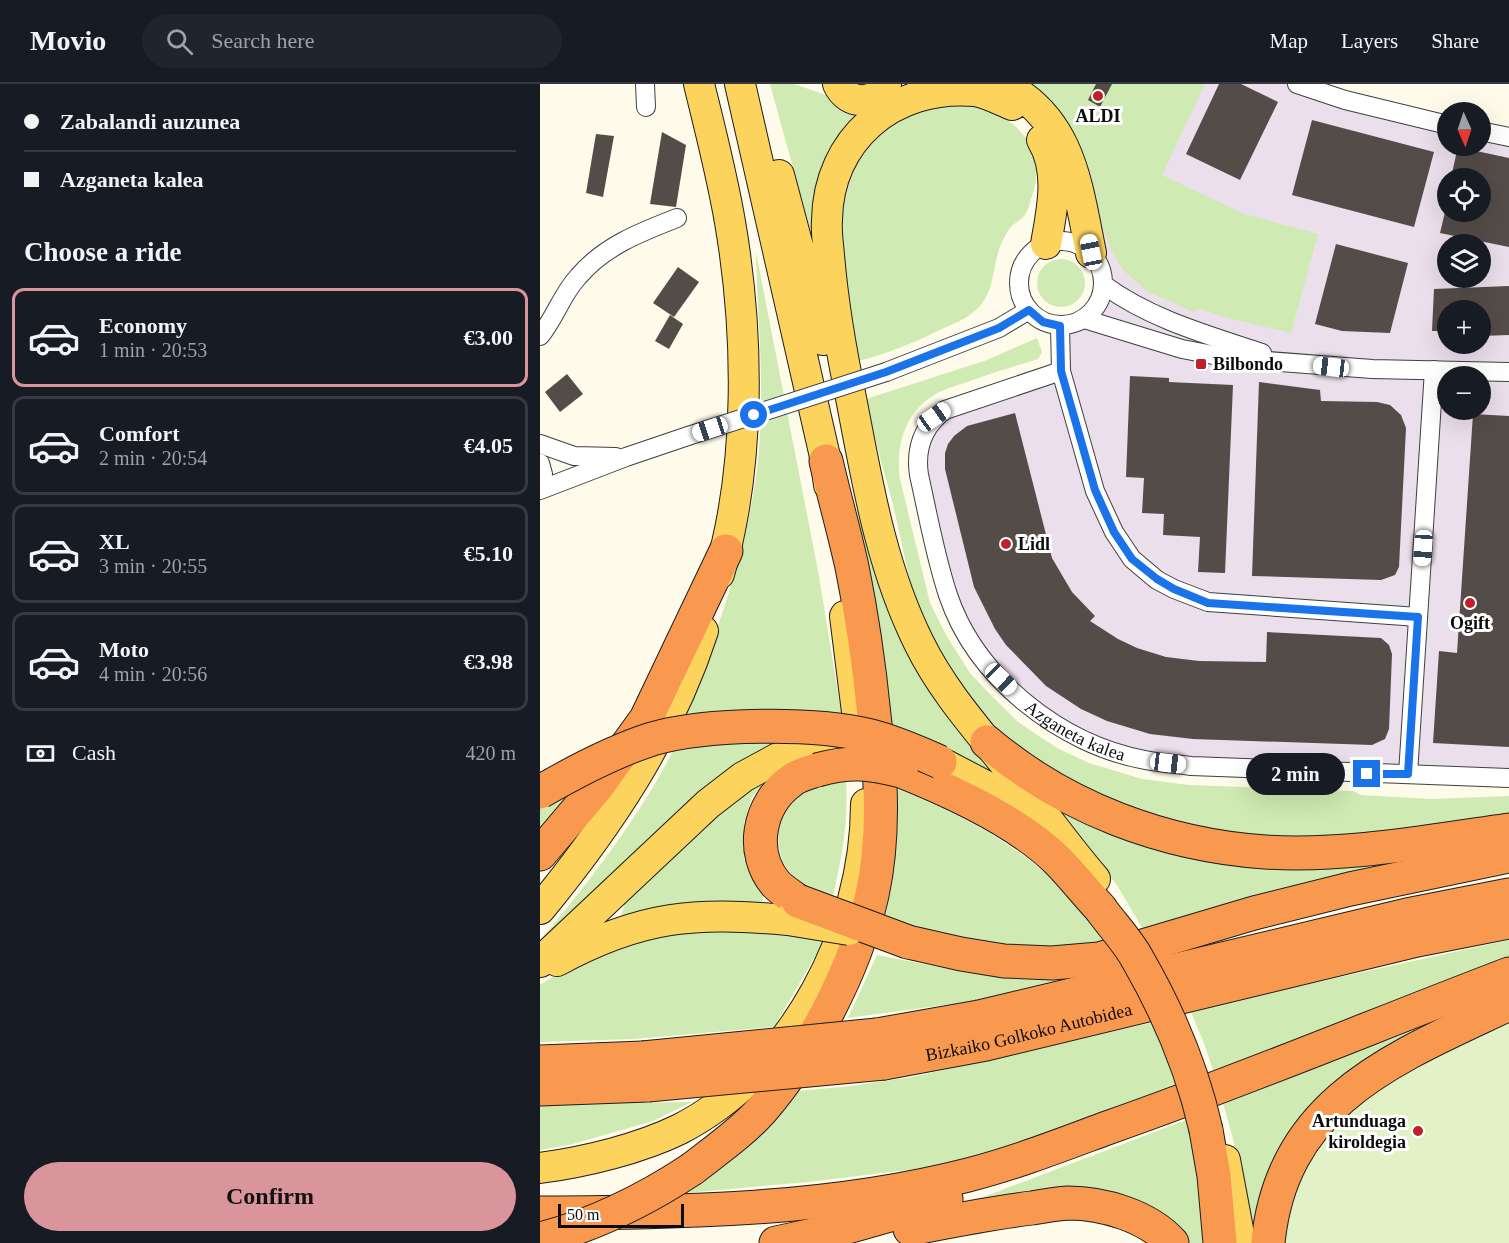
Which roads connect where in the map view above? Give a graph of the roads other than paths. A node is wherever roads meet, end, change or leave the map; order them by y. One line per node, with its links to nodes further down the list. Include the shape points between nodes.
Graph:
1 (645, 84): 10 (street)
2 (699, 84): 33 (main road, via 728,211 740,291 741,460)
3 (740, 84): 28 (main road)
4 (752, 84): 31 (main road)
5 (838, 84): 8 (main road, via 845,94 861,101 870,100)
6 (974, 84): 9 (main road)
7 (1297, 84): 11 (street)
8 (891, 86)
9 (1007, 94): 15 (main road, via 1046,146 1053,166); 16 (main road, via 1033,104 1053,126 1066,150); 31 (main road, via 943,88 892,102 872,115 842,156 827,219 830,262 840,343)
10 (646, 107)
11 (1437, 122)
12 (1491, 133): 13 (street)
13 (1509, 137)
14 (678, 218): 21 (street, via 639,232 604,252 577,278)
15 (1046, 244): 16 (street, via 1070,242); 18 (street, via 1036,249 1019,278 1019,290)
16 (1091, 252): 17 (street, via 1101,267)
17 (1104, 285): 19 (street, via 1098,304); 22 (street, via 1191,330)
18 (1029, 310): 20 (street, via 1043,322); 27 (street, bridge, via 999,328 886,372)
19 (1084, 319): 20 (street); 22 (street, via 1182,349 1229,358)
20 (1060, 326): 24 (street)
21 (540, 336)
22 (1289, 362): 23 (street)
23 (1434, 370): 25 (street); 34 (street)
24 (1061, 371): 34 (street, via 1095,490 1114,532 1132,559 1157,579 1208,603); 38 (street, Azganeta kalea, via 945,410 924,431 919,448 919,475 948,596 985,661 1029,706 1068,732 1145,760 1191,766)
25 (1509, 372)
26 (542, 441): 27 (street, via 574,456)
27 (626, 457): 32 (street)
28 (826, 461): 60 (main road, via 866,784 861,857 851,906 834,950 796,1024 767,1062 721,1104 679,1129 634,1146); 62 (highway, bridge, via 852,567 879,760 881,816 872,894 855,951 837,993 801,1057 761,1111 734,1136 692,1169 639,1202)
29 (540, 463): 30 (street)
30 (540, 481)
31 (868, 489): 35 (main road, via 885,554 918,643 955,702)
32 (540, 490)
33 (726, 551): 43 (highway, via 646,719 596,788); 47 (main road, via 702,634 643,767 591,844)
34 (1418, 617): 38 (street)
35 (987, 742): 41 (highway, via 1031,776 1083,806 1122,822 1201,843 1296,852); 42 (main road)
36 (819, 757): 37 (main road, bridge, via 842,743); 46 (highway, bridge, via 840,764 861,763 901,771 958,795 1030,839); 48 (highway, via 778,792 761,827 761,856); 50 (main road, via 778,758 744,777 708,804)
37 (940, 762): 40 (highway, bridge, via 854,732 779,727 701,730 629,747 585,765); 42 (main road, via 1024,806)
38 (1408, 774): 39 (street, Azganeta kalea)
39 (1509, 778)
40 (540, 792)
41 (1509, 830)
42 (1064, 842): 46 (main road)
43 (540, 854)
44 (1509, 856): 48 (highway, bridge, via 1265,911 1099,959 1052,963 961,954)
45 (1509, 895): 54 (highway, Bizkaiko Golkoko Autobidea, via 1407,915 990,1014)
46 (1103, 901): 59 (highway, bridge, via 1166,1017)
47 (540, 909)
48 (793, 911): 51 (main road, via 662,920 591,942)
49 (1509, 922): 54 (highway, Bizkaiko Golkoko Autobidea, via 1417,940 986,1044)
50 (540, 962)
51 (540, 970)
52 (1509, 974): 58 (highway)
53 (1509, 1004): 68 (highway, via 1376,1073 1326,1111 1307,1133 1283,1174)
54 (880, 1049): 56 (highway, Bizkaiko Golkoko Autobidea, bridge)
55 (540, 1062): 56 (highway, Bizkaiko Golkoko Autobidea)
56 (646, 1072): 57 (highway, Bizkaiko Golkoko Autobidea)
57 (540, 1089)
58 (1177, 1104): 61 (highway, via 1006,1164 907,1188 738,1209); 63 (highway, via 1102,1140 929,1205)
59 (1212, 1130): 66 (highway); 67 (main road)
60 (540, 1168)
61 (540, 1213)
62 (540, 1239)
63 (776, 1243)
64 (831, 1243): 65 (highway, via 1068,1203 1110,1208 1141,1221)
65 (1172, 1243)
66 (1220, 1243)
67 (1239, 1243)
68 (1268, 1243)

